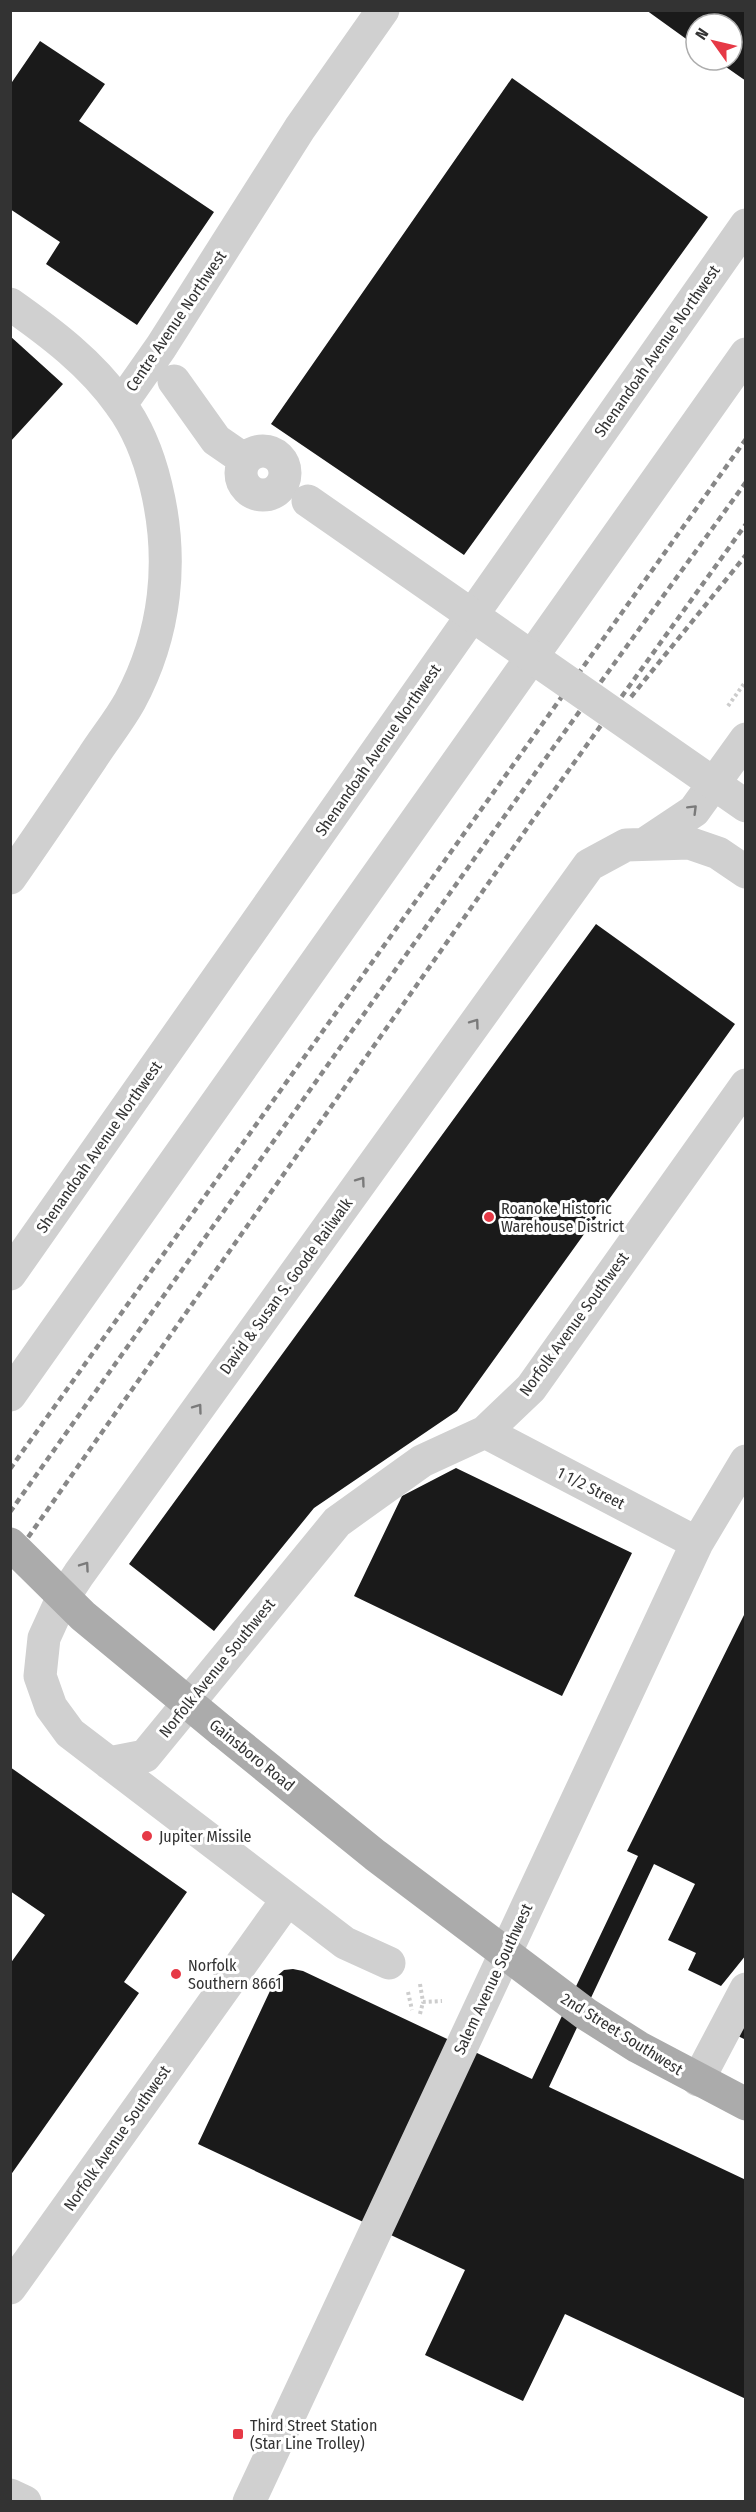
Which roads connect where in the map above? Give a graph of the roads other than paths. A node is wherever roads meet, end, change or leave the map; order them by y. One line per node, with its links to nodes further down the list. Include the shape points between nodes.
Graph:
1 (383, 10): 6 (street, Centre Avenue Northwest, via 300,128)
2 (746, 225): 13 (street, Shenandoah Avenue Northwest)
3 (10, 304): 6 (street, via 77,355)
4 (746, 354): 14 (street)
5 (174, 381): 8 (street, bridge, via 216,440 245,460 243,481 252,491 265,495 295,493)
6 (121, 404): 11 (street, Centre Avenue Northwest, via 137,430 151,466 163,514 167,556 164,597 151,652 130,702)
7 (746, 738): 9 (street, one-way to 7, via 694,811)
8 (746, 806)
9 (646, 843): 10 (street, via 688,843 718,853); 19 (street, David & Susan S. Goode Railwalk, one-way to 9, via 70,1733 51,1707 40,1676 44,1638 60,1604 576,883 590,865 626,845)
10 (746, 873)
11 (10, 878)
12 (746, 1085): 15 (street, Norfolk Avenue Southwest, via 531,1388)
13 (12, 1267)
14 (10, 1395)
15 (485, 1432): 17 (street, 1 1/2 Street); 19 (street, Norfolk Avenue Southwest, via 423,1461 337,1522 145,1756)
16 (746, 1461): 17 (street, Salem Avenue Southwest)
17 (696, 1543): 21 (street, Salem Avenue Southwest)
18 (10, 1544): 21 (main road, Gainsboro Road, bridge, via 83,1616 375,1855)
19 (109, 1763): 20 (street)
20 (287, 1900): 22 (street, via 345,1943); 26 (street, Norfolk Avenue Southwest)
21 (504, 1954): 24 (main road, 2nd Street Southwest, via 586,2014); 29 (street, Salem Avenue Southwest)
22 (388, 1964)
23 (746, 1989): 24 (street)
24 (698, 2080): 25 (main road, 2nd Street Southwest)
25 (746, 2104)
26 (10, 2288)
27 (10, 2495): 28 (street)
28 (25, 2502)
29 (249, 2502)

